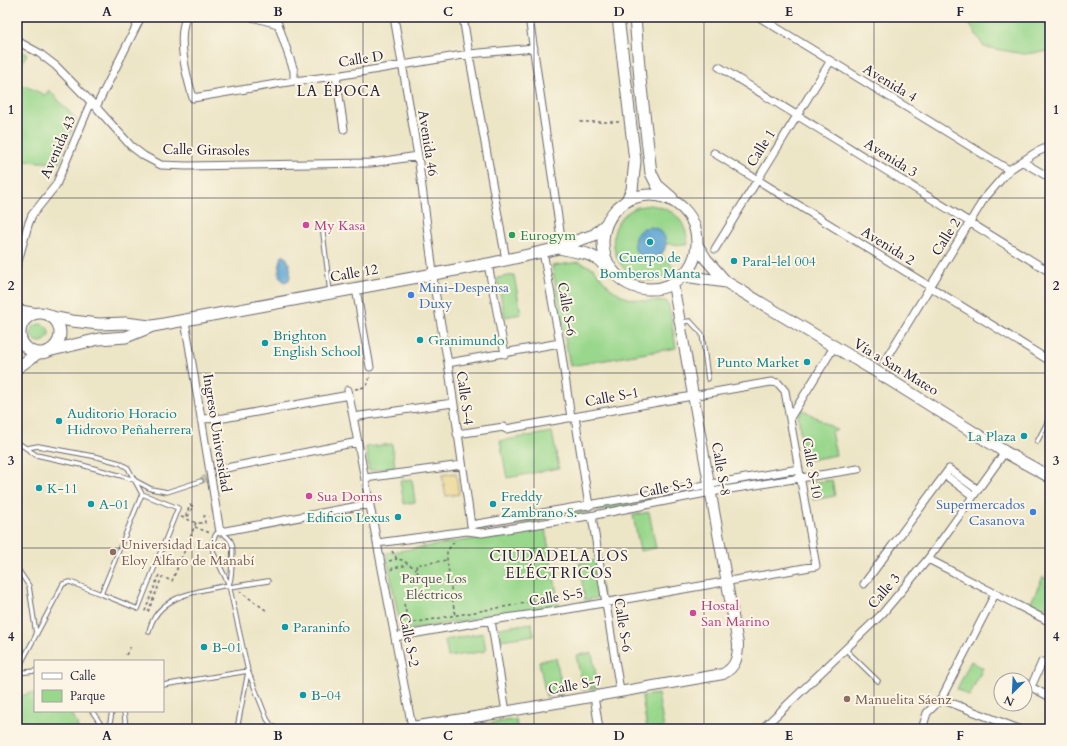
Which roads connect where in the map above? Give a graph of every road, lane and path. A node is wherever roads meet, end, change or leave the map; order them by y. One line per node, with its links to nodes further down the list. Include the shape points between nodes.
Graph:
1 (142, 17): 18 (street, Avenida 43)
2 (186, 17): 17 (street, Calle D, via 182,34 183,46 193,98)
3 (252, 17): 17 (street, via 278,24 294,71)
4 (394, 17): 14 (street, Avenida 46)
5 (463, 17): 12 (street)
6 (529, 17): 11 (street)
7 (618, 17): 30 (main road, via 635,161 632,190)
8 (635, 17): 31 (main road, via 651,173 657,185)
9 (759, 17): 13 (street, Avenida 4)
10 (17, 41): 18 (street, Calle Girasoles, via 56,66)
11 (534, 48): 12 (street, Calle D); 36 (street, via 561,238)
12 (468, 54): 14 (street, Calle D); 39 (street)
13 (830, 62): 19 (street, Calle 1); 27 (street, Avenida 4)
14 (403, 65): 16 (street, Calle D); 25 (street, Avenida 46)
15 (719, 67): 19 (street, Avenida 3)
16 (336, 76): 17 (street, Calle D); 22 (street)
17 (294, 81)
18 (93, 104): 25 (street, Calle Girasoles, via 130,146 161,164 187,166 371,163); 41 (street, Avenida 43, via 56,185 32,215)
19 (798, 115): 29 (street, Calle 1); 32 (street, Avenida 3)
20 (580, 122): 21 (path)
21 (623, 122)
22 (344, 129)
23 (1050, 146): 26 (street, Calle 2)
24 (714, 153): 29 (street, Avenida 2)
25 (418, 156): 44 (street, Avenida 46)
26 (1023, 162): 27 (street, Calle 2); 28 (street)
27 (1009, 170): 32 (street, Calle 2, via 984,198)
28 (1050, 178)
29 (757, 180): 37 (street, Calle 1); 48 (street, Avenida 2)
30 (627, 200): 31 (main road, via 653,195); 33 (main road, via 614,210)
31 (678, 204): 35 (main road, via 689,215 696,230)
32 (970, 222): 43 (street, Avenida 3); 48 (street, Calle 2)
33 (606, 224): 36 (main road, Calle 12, via 594,235); 42 (main road, via 602,248)
34 (323, 233): 50 (lane)
35 (698, 245): 45 (main road, via 696,256); 46 (main road, via 706,259)
36 (559, 248): 38 (main road, Calle 12); 42 (main road, Calle 12, via 587,254 598,259)
37 (715, 249)
38 (543, 252): 39 (main road, Calle 12); 58 (street, Calle S-6)
39 (506, 260): 40 (main road, Calle 12)
40 (488, 264): 44 (main road, Calle 12); 61 (street)
41 (17, 265)
42 (612, 271): 47 (main road, via 620,279 640,289 652,290)
43 (1050, 272)
44 (433, 274): 49 (main road, Calle 12); 64 (street, Calle S-4)
45 (684, 276): 46 (main road); 47 (main road)
46 (726, 282): 59 (main road, Vía a San Mateo)
47 (673, 284): 55 (street, Calle S-8)
48 (930, 287): 62 (street, Avenida 2); 63 (street, Calle 2)
49 (356, 289): 50 (main road, Calle 12); 65 (street)
50 (330, 293): 54 (main road, Calle 12)
51 (17, 310): 52 (street)
52 (35, 313): 53 (main road); 57 (main road, via 22,324)
53 (51, 317): 56 (main road, Calle 12, via 99,324); 60 (main road, via 56,321 60,332 57,343)
54 (185, 321): 56 (main road, Calle 12); 76 (street, Ingreso Universidad)
55 (681, 322): 67 (lane, via 690,321 702,334); 70 (street, Calle S-8)
56 (153, 326): 60 (main road, Calle 12, via 126,337 99,339)
57 (19, 341): 60 (main road, via 28,349)
58 (560, 343): 61 (street); 73 (street, Calle S-6)
59 (834, 347): 75 (street); 82 (main road, Vía a San Mateo)
60 (43, 352): 66 (main road)
61 (505, 354): 64 (street)
62 (1050, 361)
63 (884, 362)
64 (448, 363): 71 (street, Calle S-4)
65 (370, 366): 69 (path, via 370,379 366,387)
66 (17, 368)
67 (708, 379)
68 (771, 382): 70 (street, Calle S-1); 75 (street, Calle S-10, via 778,383 784,388)
69 (348, 393): 72 (street, Calle S-2); 76 (street, via 224,418)
70 (693, 396): 73 (street, Calle S-1); 93 (street, Calle S-8)
71 (453, 403): 72 (street); 77 (street, Calle S-4)
72 (353, 417): 79 (street, Calle S-2)
73 (573, 417): 77 (street, Calle S-1, via 506,429 504,427); 98 (street, Calle S-6)
74 (1050, 417): 80 (lane)
75 (790, 418): 85 (street, Calle S-10)
76 (201, 419): 105 (street, Ingreso Universidad)
77 (457, 434): 83 (street, Calle S-4)
78 (17, 442): 81 (lane)
79 (358, 442): 84 (street); 89 (street, Calle S-2)
80 (1037, 442)
81 (27, 448): 91 (lane, via 36,455); 91 (lane, via 38,446 120,463 128,468)
82 (1005, 452): 88 (main road, Vía a San Mateo); 94 (street, Calle 3)
83 (462, 465): 89 (street); 104 (street, Calle S-4)
84 (221, 469)
85 (799, 469): 90 (street, Calle S-10); 93 (street, Calle S-3)
86 (858, 469): 90 (street, Calle S-3)
87 (947, 472): 94 (street); 96 (street); 123 (street)
88 (1050, 477)
89 (365, 478): 97 (street, Calle S-2)
90 (801, 478): 93 (street, Calle S-3); 115 (street, Calle S-10)
91 (134, 480): 92 (lane, via 151,489 167,492); 95 (lane)
92 (201, 481)
93 (711, 488): 98 (street, Calle S-3); 101 (street, Calle S-3); 122 (street, Calle S-8)
94 (978, 490): 96 (street, Calle 3)
95 (142, 494): 126 (lane); 126 (lane, via 178,508 138,608)
96 (973, 496): 111 (street, Calle 3)
97 (369, 504): 105 (street); 108 (street, Calle S-2)
98 (591, 505): 101 (street, Calle S-6); 104 (street, Calle S-3)
99 (179, 516): 102 (path, via 185,518 190,505 193,506 187,519)
100 (209, 516): 102 (path, via 204,516 205,523)
101 (594, 516): 104 (street, Calle S-3, via 479,534); 129 (street, Calle S-6)
102 (196, 523): 103 (path)
103 (194, 527): 106 (path); 119 (path, via 172,580 162,577 148,612 145,611 159,576)
104 (469, 528): 108 (street, Calle S-3)
105 (220, 532): 124 (lane, via 229,538 233,549); 124 (lane, via 216,534 213,552)
106 (210, 533)
107 (454, 542): 112 (path, via 447,551)
108 (377, 543): 137 (street, Calle S-2)
109 (392, 551): 110 (path)
110 (397, 559): 113 (path); 114 (path)
111 (928, 559): 127 (street); 139 (street, Calle 3, via 882,614)
112 (447, 560): 118 (path, via 416,566); 132 (path)
113 (386, 561)
114 (408, 565): 117 (path); 118 (path)
115 (816, 566): 122 (street, Calle S-5)
116 (17, 568): 136 (lane, via 29,586)
117 (391, 570)
118 (417, 570): 120 (path)
119 (156, 574)
120 (419, 580)
121 (268, 581): 124 (lane)
122 (727, 581): 129 (street, Calle S-5); 141 (street, Calle S-8, via 738,644)
123 (864, 584)
124 (229, 586): 135 (lane, via 182,595 173,600 157,615 150,625); 144 (lane)
125 (239, 591): 131 (path)
126 (102, 594): 136 (lane, via 70,582 65,583)
127 (995, 594): 134 (street); 151 (street)
128 (554, 598): 132 (path)
129 (606, 602): 133 (street, Calle S-5); 148 (street, Calle S-6)
130 (404, 604): 132 (path, via 408,620 412,623)
131 (267, 611)
132 (455, 616)
133 (491, 620): 137 (street, Calle S-5); 155 (street)
134 (1050, 622)
135 (149, 632)
136 (36, 636): 145 (lane)
137 (395, 637): 157 (street, Calle S-2)
138 (131, 646): 140 (path)
139 (845, 649): 146 (lane); 165 (street, Calle 3)
140 (126, 655)
141 (736, 660): 148 (street, Calle S-7, via 733,667 723,674)
142 (1050, 666): 150 (street, via 1042,662 1031,687)
143 (34, 671): 145 (lane)
144 (248, 671): 147 (lane); 161 (lane); 162 (lane, via 266,719)
145 (17, 672)
146 (878, 681)
147 (164, 685)
148 (620, 691): 149 (street, Calle S-7)
149 (594, 696): 155 (street, Calle S-7); 164 (street)
150 (1050, 697)
151 (941, 699): 166 (street, via 926,713); 167 (street)
152 (93, 712): 158 (lane)
153 (112, 712): 159 (lane)
154 (124, 712): 160 (lane)
155 (506, 712): 157 (street, Calle S-7)
156 (331, 728): 163 (lane)
157 (412, 728)
158 (104, 729)
159 (109, 729)
160 (126, 729)
161 (237, 729)
162 (277, 729)
163 (326, 729)
164 (598, 729)
165 (762, 729)
166 (922, 729)
167 (1019, 729)

